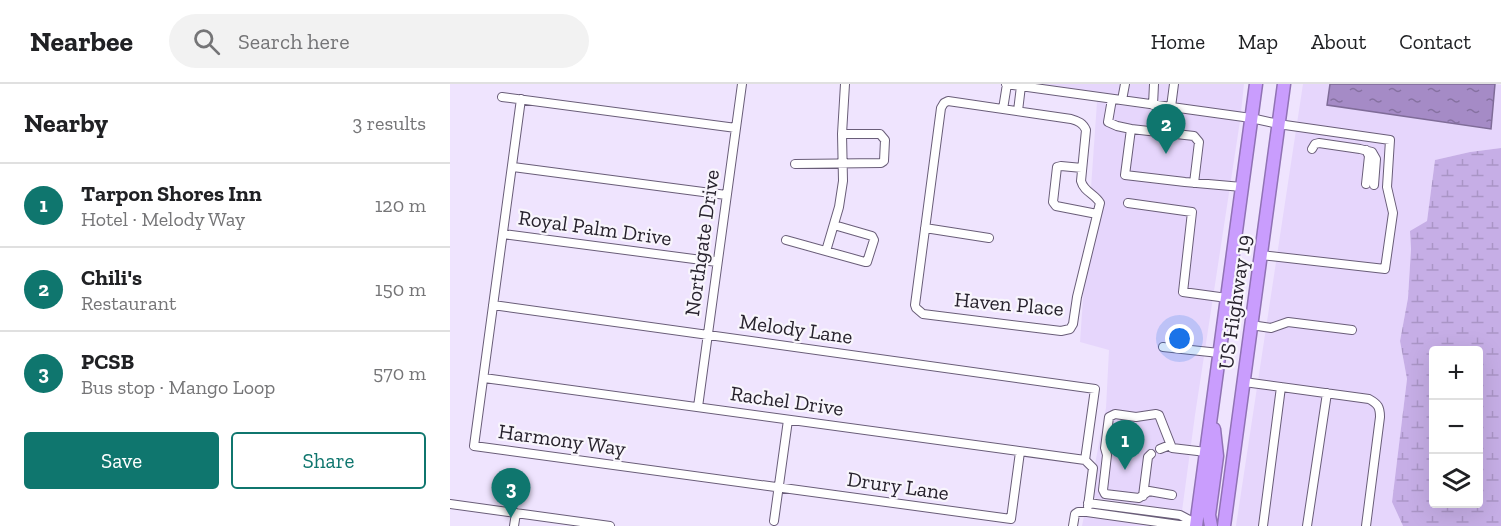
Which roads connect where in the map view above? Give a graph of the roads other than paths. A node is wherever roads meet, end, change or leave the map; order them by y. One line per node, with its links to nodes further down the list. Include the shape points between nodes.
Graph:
1 (742, 84): 21 (street, Northgate Drive)
2 (845, 84): 23 (street)
3 (1006, 84): 9 (street); 17 (street)
4 (1125, 84): 14 (street)
5 (1154, 84): 15 (street)
6 (1174, 84): 16 (street)
7 (1256, 84): 19 (highway, US Highway 19)
8 (1284, 84): 20 (highway, US Highway 19)
9 (1022, 86): 10 (street); 18 (street)
10 (1061, 88): 13 (street)
11 (502, 97): 12 (street)
12 (521, 99): 21 (street); 27 (street, Harmony Way)
13 (1112, 99): 14 (street); 22 (street, via 1108,122)
14 (1122, 100): 15 (street)
15 (1153, 105): 16 (street)
16 (1171, 107): 19 (street)
17 (1003, 109): 18 (street, Haven Place); 36 (street, Haven Place, via 944,103)
18 (1017, 111): 28 (street, Haven Place, via 1081,122 1086,130)
19 (1251, 118): 20 (street); 31 (highway, US Highway 19)
20 (1278, 124): 41 (highway, US Highway 19); 41 (street, via 1390,140 1386,187 1393,213 1385,269)
21 (736, 128): 32 (street, Northgate Drive)
22 (1131, 129): 29 (street, via 1194,136 1199,142); 29 (street, via 1125,175)
23 (842, 134): 26 (street); 26 (street, via 880,134 885,140 881,163)
24 (1312, 148): 30 (street, via 1319,143 1372,152 1376,159)
25 (795, 164): 26 (street)
26 (843, 164): 35 (street, via 841,201)
27 (513, 167): 32 (street); 37 (street, Harmony Way)
28 (1082, 168): 34 (street, Haven Place, via 1083,188 1100,203); 34 (street, via 1057,168 1053,202 1056,206)
29 (1194, 183): 31 (street)
30 (1370, 185)
31 (1242, 187): 43 (highway, US Highway 19)
32 (726, 195): 42 (street, Northgate Drive)
33 (1128, 203): 43 (street, via 1192,212 1183,292)
34 (1097, 214): 36 (street, Haven Place, via 1073,324 1066,330 923,314 915,304)
35 (834, 225): 40 (street); 40 (street, via 872,236 869,260)
36 (925, 228): 38 (street)
37 (504, 234): 42 (street, Royal Palm Drive); 44 (street, Harmony Way)
38 (989, 238)
39 (786, 240): 40 (street)
40 (826, 251)
41 (1261, 255): 45 (highway, US Highway 19)
42 (717, 262): 47 (street, Northgate Drive)
43 (1227, 298): 49 (highway, US Highway 19)
44 (493, 305): 47 (street, Melody Lane); 50 (street, Harmony Way)
45 (1251, 325): 46 (street, via 1271,328 1288,322); 51 (highway, US Highway 19)
46 (1352, 330)
47 (708, 335): 54 (street, Northgate Drive); 62 (street, Melody Lane, via 1095,389)
48 (1163, 347): 49 (street)
49 (1219, 353): 55 (highway, US Highway 19)
50 (484, 378): 54 (street, Rachel Drive); 63 (street, Harmony Way, via 474,446)
51 (1244, 382): 52 (street); 76 (highway, US Highway 19)
52 (1281, 387): 53 (street); 77 (street)
53 (1327, 393): 78 (street); 79 (street, via 1369,399 1380,410)
54 (698, 407): 56 (street, Rachel Drive)
55 (1212, 407): 60 (highway, US Highway 19); 75 (highway, via 1216,456)
56 (788, 420): 59 (street, Rachel Drive); 63 (street)
57 (1170, 445): 58 (street); 60 (street); 65 (street, via 1156,414 1109,417 1105,494)
58 (1160, 449)
59 (1020, 452): 62 (street, Rachel Drive); 63 (street, Drury Lane, via 1011,519)
60 (1206, 452): 71 (highway, US Highway 19)
61 (1151, 454): 65 (street)
62 (1085, 460): 66 (street, via 1093,468)
63 (779, 488): 70 (street)
64 (1172, 495): 65 (street, via 1149,491)
65 (1143, 496)
66 (1088, 502): 68 (street); 71 (street, via 1180,516)
67 (450, 504): 69 (street)
68 (1087, 512): 71 (street); 74 (street, via 1075,514)
69 (516, 513): 72 (street); 73 (street)
70 (774, 521)
71 (1196, 525)
72 (514, 526)
73 (610, 526)
74 (1073, 526)
75 (1211, 526)
76 (1224, 526)
77 (1263, 526)
78 (1307, 526)
79 (1366, 526)

